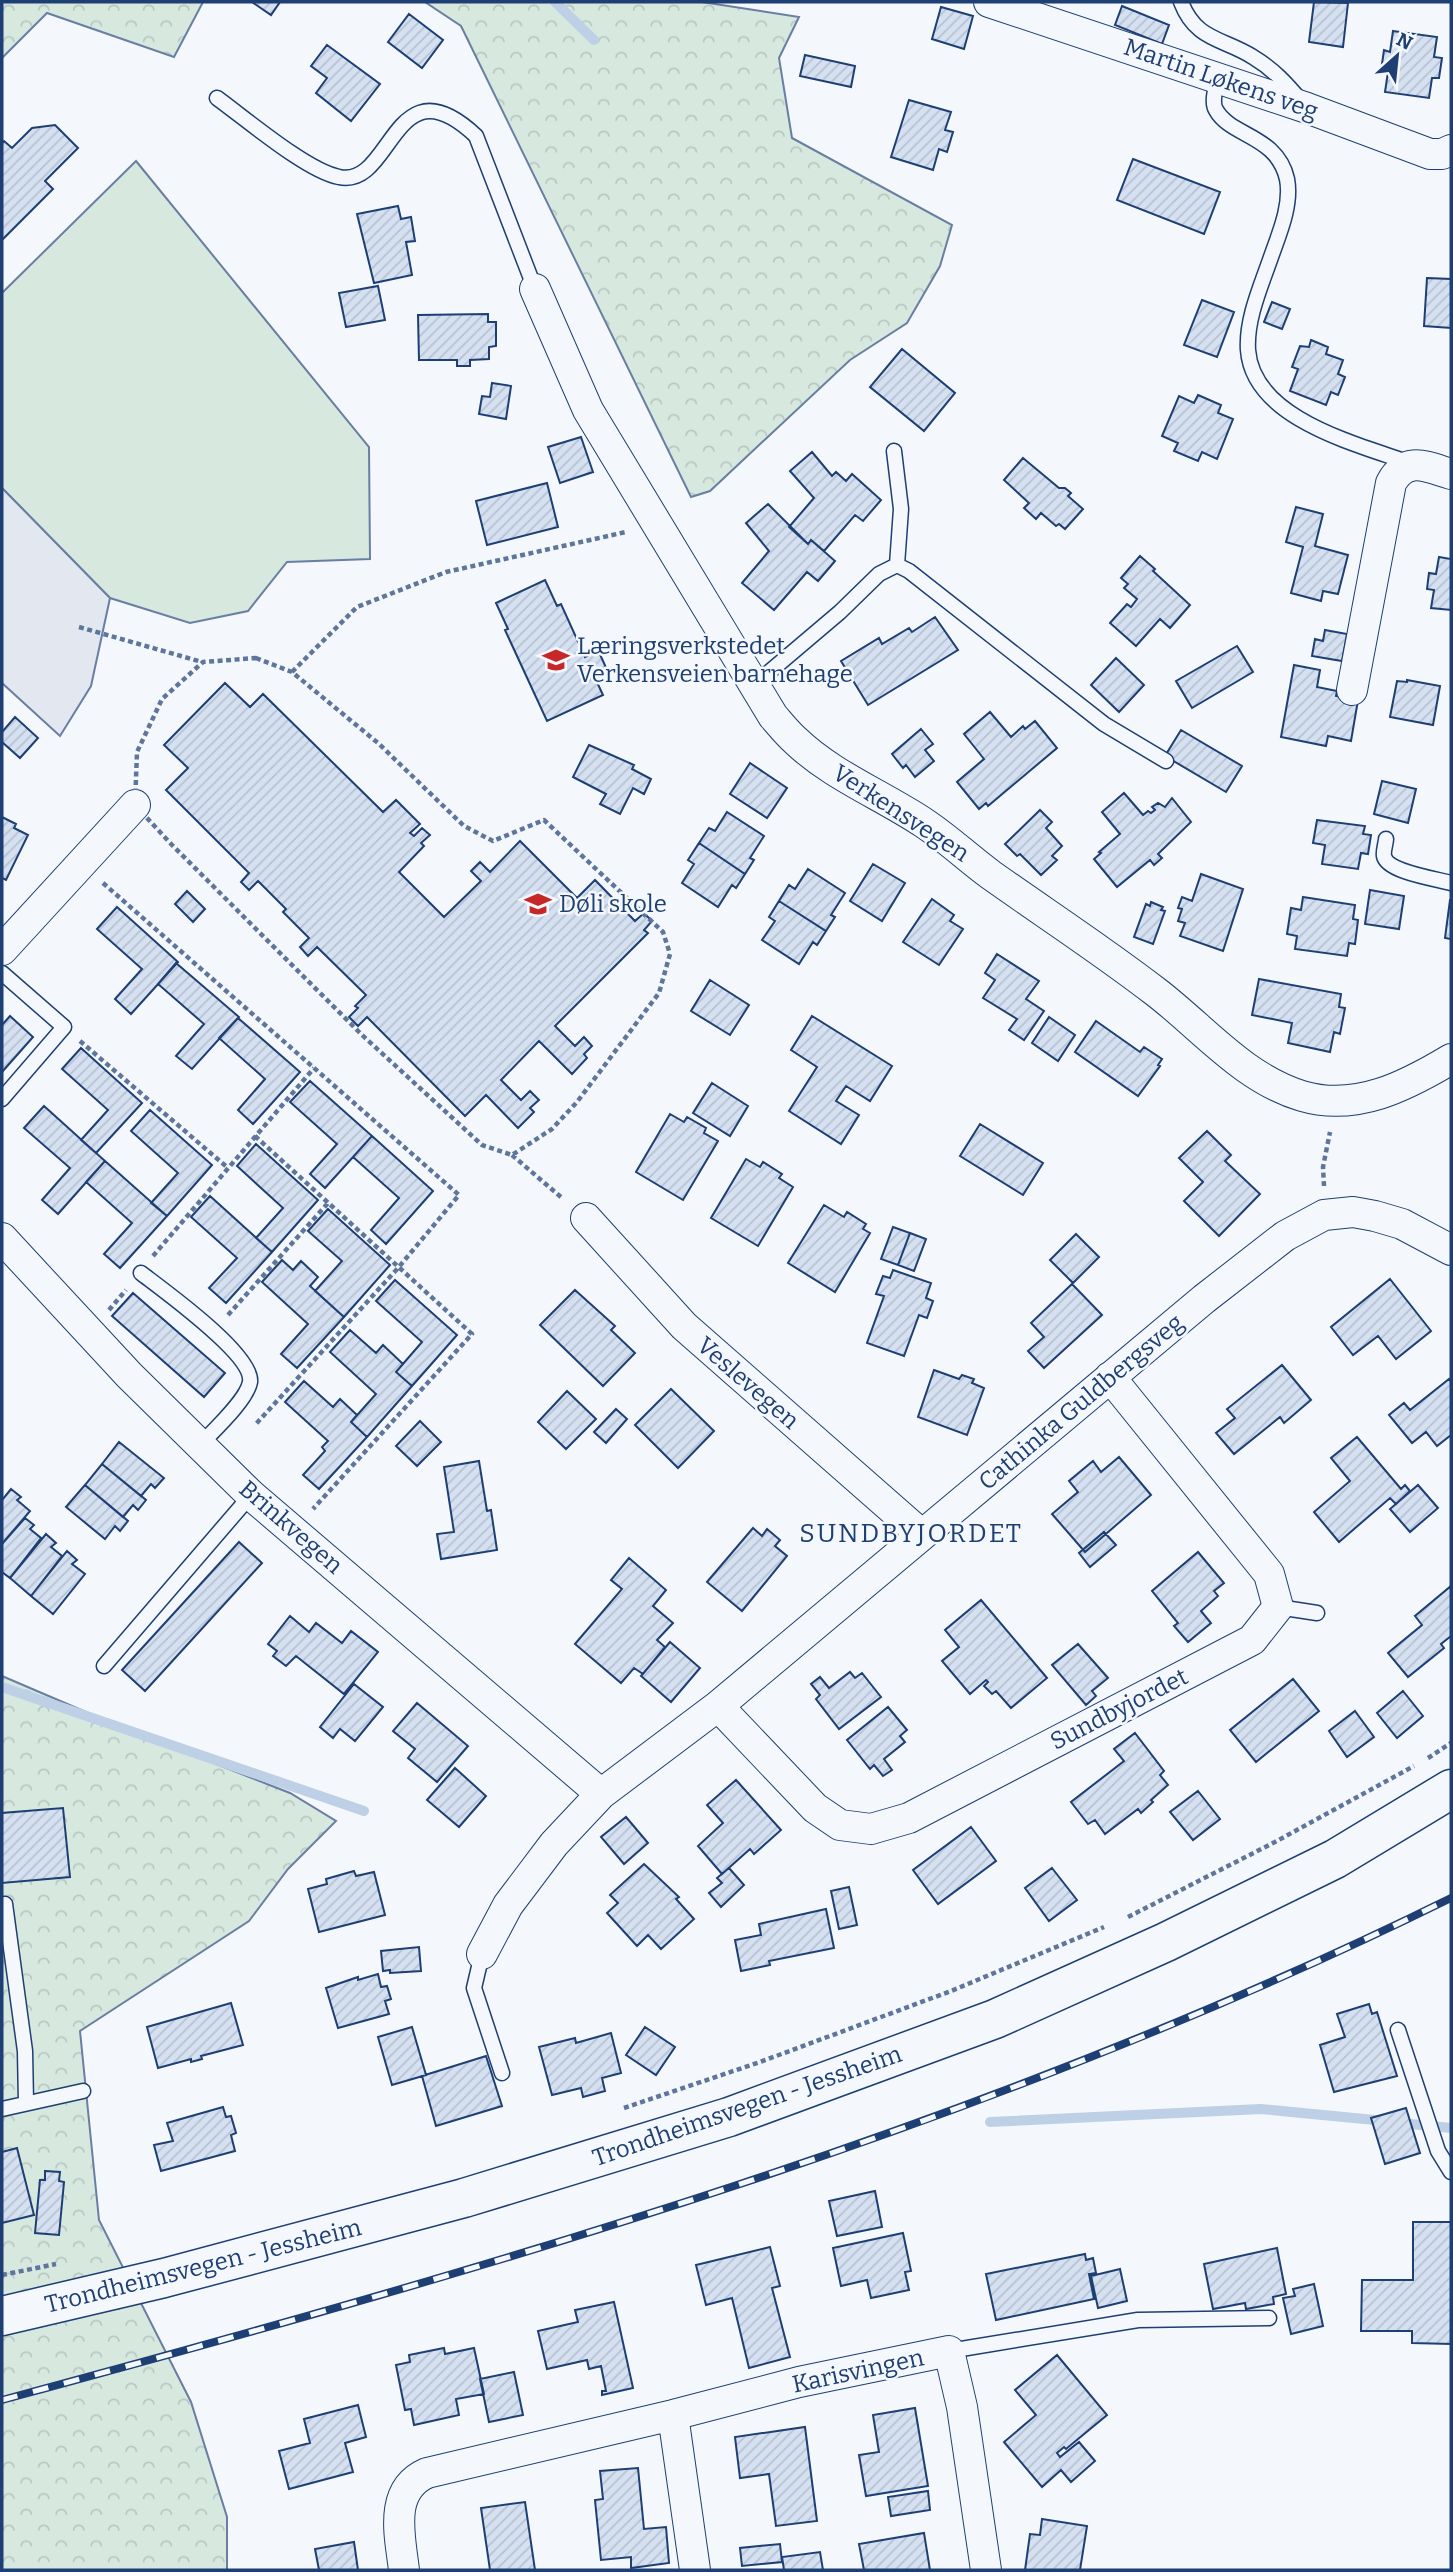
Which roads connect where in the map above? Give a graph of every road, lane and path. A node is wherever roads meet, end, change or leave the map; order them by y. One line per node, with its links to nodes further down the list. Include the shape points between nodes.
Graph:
1 (989, 2): 3 (street, Martin Løkens veg)
2 (1181, 2): 5 (lane, via 1203,33 1276,72)
3 (1217, 79): 5 (street, Martin Løkens veg); 9 (lane, via 1216,110 1273,154 1287,181 1282,227 1249,334 1248,351 1256,377 1291,414)
4 (218, 98): 7 (lane, via 309,164 341,178 366,172 408,117 430,111 459,120 476,136)
5 (1307, 107): 6 (street, Martin Løkens veg, via 1430,154)
6 (1451, 150)
7 (535, 289): 11 (street, Verkensvegen, via 588,410)
8 (894, 451): 12 (lane, via 901,509)
9 (1415, 465): 10 (street); 17 (street, via 1396,473 1388,495)
10 (1451, 474)
11 (657, 525): 15 (path, via 419,581 357,607); 16 (street, Verkensvegen)
12 (897, 565): 16 (lane, via 879,574); 18 (lane, via 1104,724)
13 (79, 627): 14 (path)
14 (203, 662): 15 (path, via 256,659); 19 (path, via 162,699 137,752)
15 (292, 672): 31 (path, via 378,743 464,826 493,841 544,820 663,932 670,954 659,993 577,1102 552,1129)
16 (755, 684): 29 (street, Verkensvegen, via 796,741 828,766 925,824 1156,992 1231,1056 1269,1082 1303,1096)
17 (1352, 690)
18 (1166, 761)
19 (135, 805): 21 (street); 31 (path, via 362,1035 482,1145)
20 (1386, 839): 22 (lane, via 1384,856 1399,870)
21 (81, 864): 23 (street); 27 (path)
22 (1451, 883)
23 (2, 950)
24 (2, 973): 25 (lane)
25 (64, 1027): 28 (lane); 32 (path)
26 (1451, 1059): 29 (street, Verkensvegen, via 1387,1092)
27 (314, 1068): 30 (path); 38 (path, via 459,1195)
28 (2, 1099)
29 (1336, 1101): 34 (path, via 1323,1167)
30 (255, 1136): 32 (path); 33 (path)
31 (512, 1155): 35 (path)
32 (228, 1168): 39 (path)
33 (328, 1203): 38 (path); 41 (path)
34 (1324, 1215): 37 (street, Cathinka Guldbergsveg, via 1353,1212 1375,1216 1402,1224); 42 (street, Cathinka Guldbergsveg, via 1285,1236)
35 (586, 1218): 46 (street, Veslevegen, via 684,1326)
36 (2, 1238): 40 (street, Brinkvegen)
37 (1451, 1250)
38 (398, 1268): 43 (path); 45 (path, via 472,1334)
39 (141, 1273): 40 (path); 41 (lane)
40 (88, 1329): 43 (street, Brinkvegen)
41 (214, 1331): 43 (lane, via 248,1367 250,1382)
42 (1110, 1377): 46 (street, Cathinka Guldbergsveg); 47 (street, via 1269,1574)
43 (210, 1454): 44 (street, Brinkvegen)
44 (251, 1495): 45 (street, Brinkvegen); 49 (lane)
45 (293, 1530): 53 (street, Brinkvegen)
46 (922, 1535): 50 (street, Cathinka Guldbergsveg)
47 (1278, 1607): 48 (lane); 50 (street, Sundbyjordet, via 1252,1640 909,1818 871,1829 839,1825 815,1808)
48 (1317, 1613)
49 (104, 1666)
50 (718, 1706): 53 (street, Cathinka Guldbergsveg)
51 (1451, 1743): 55 (path, via 1275,1842)
52 (1451, 1789): 67 (main road, Trondheimsvegen - Jessheim, via 1335,1859 995,2019 729,2117 464,2198)
53 (601, 1794): 57 (street, Cathinka Guldbergsveg, via 538,1864 508,1905)
54 (5, 1903): 61 (lane, via 25,2051)
55 (1119, 1921)
56 (1107, 1926): 63 (path, via 951,1991)
57 (482, 1954): 59 (lane, via 474,1987)
58 (1398, 2030): 64 (lane, via 1438,2151)
59 (502, 2073)
60 (83, 2091): 61 (lane)
61 (26, 2103): 62 (lane)
62 (2, 2109)
63 (618, 2111)
64 (1451, 2172)
65 (56, 2263): 66 (path)
66 (2, 2275)
67 (2, 2316)
68 (1269, 2318): 69 (lane, via 1138,2320)
69 (949, 2351): 70 (street, Karisvingen, via 799,2382); 73 (street, Karisvingen, via 962,2406)
70 (673, 2416): 71 (street, Karisvingen, via 415,2479 400,2506); 72 (street)
71 (404, 2570)
72 (695, 2570)
73 (986, 2570)

